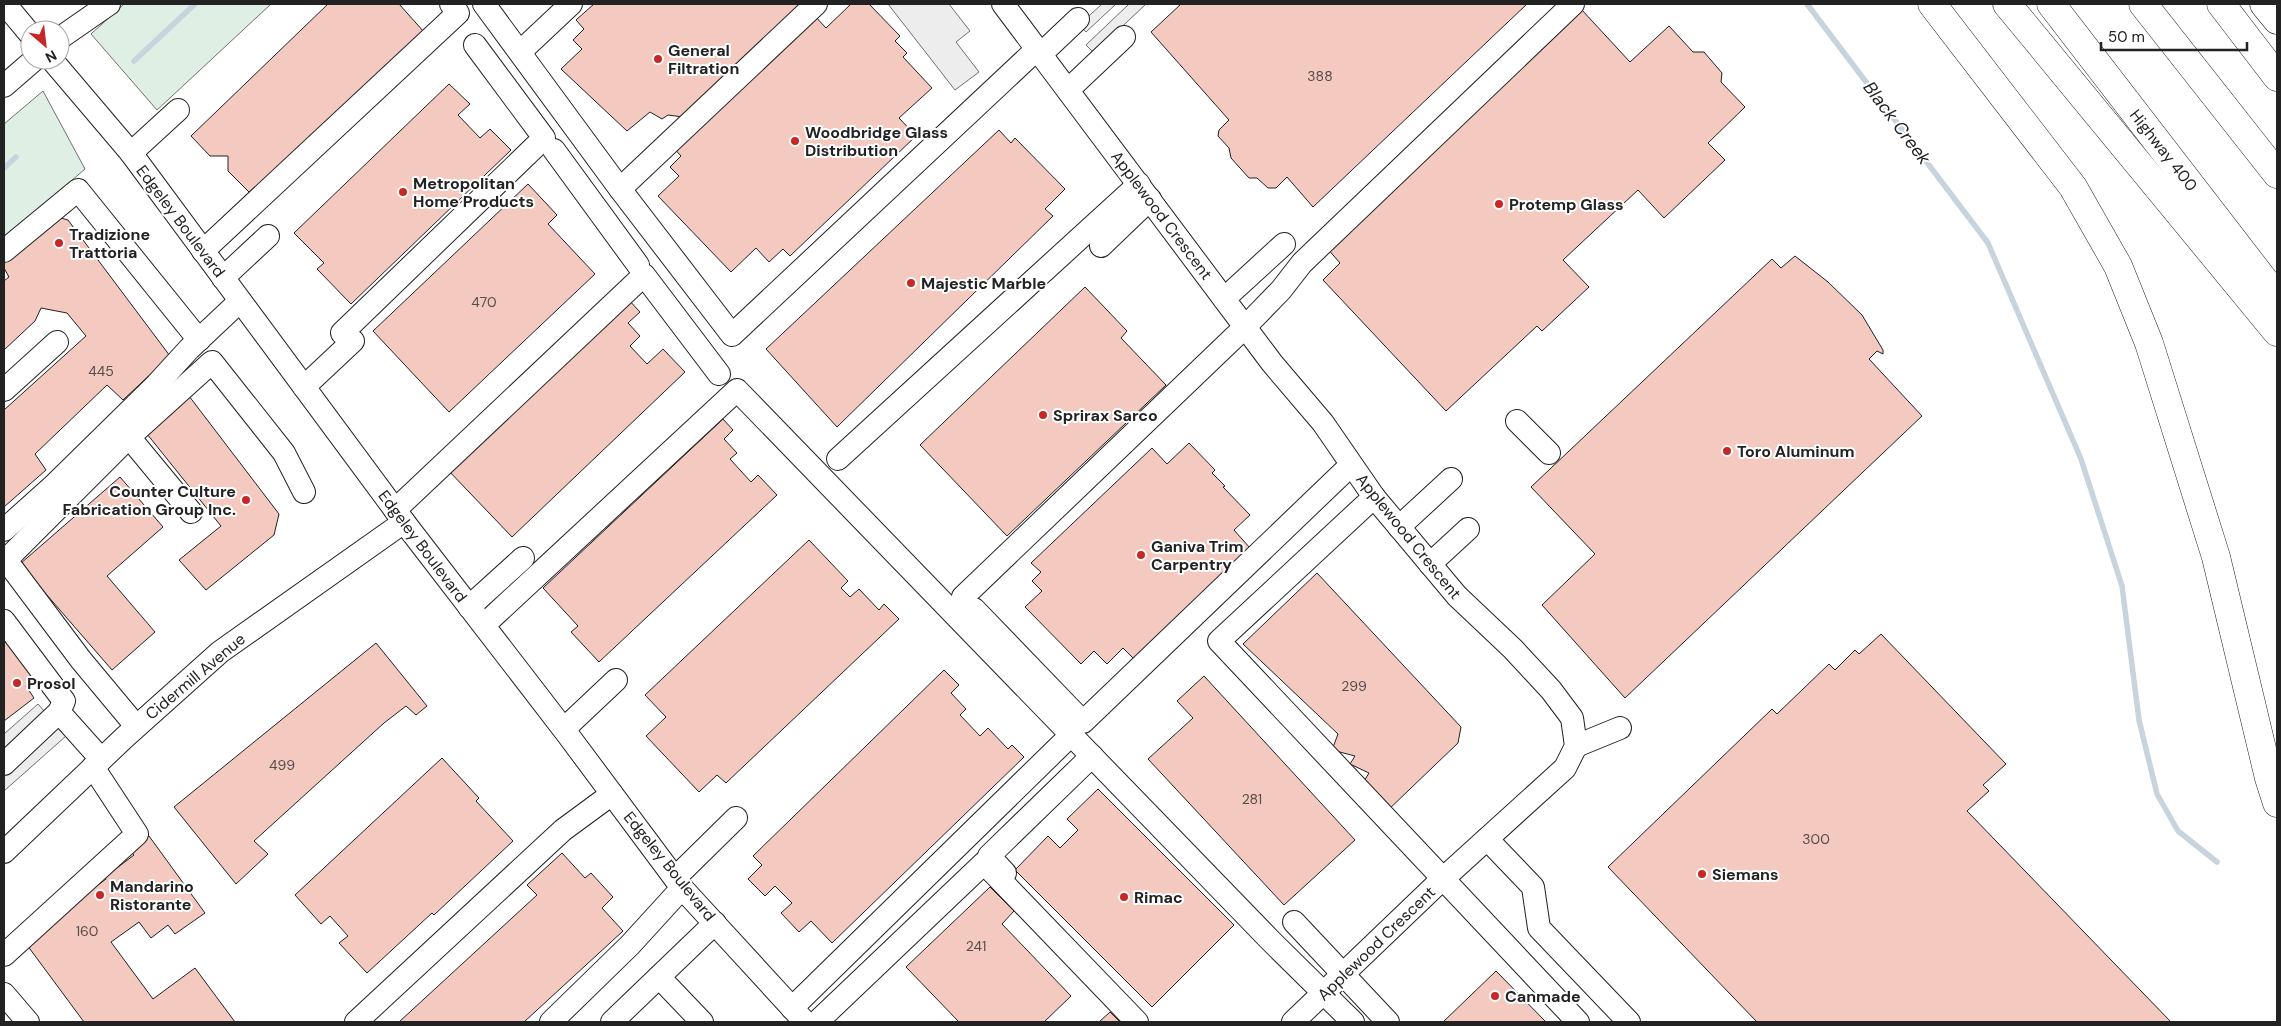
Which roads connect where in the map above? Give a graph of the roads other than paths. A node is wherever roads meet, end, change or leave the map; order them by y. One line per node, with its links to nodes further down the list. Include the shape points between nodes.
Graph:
1 (5, 4): 17 (street)
2 (109, 4): 18 (street)
3 (451, 4): 39 (street, via 458,13)
4 (484, 4): 21 (street)
5 (571, 4): 21 (street)
6 (816, 4): 33 (street)
7 (1002, 4): 22 (street, Applewood Crescent)
8 (1573, 4): 43 (street, via 1302,263)
9 (1932, 4): 85 (highway, via 2073,186 2118,266 2149,343 2216,557)
10 (2008, 4): 47 (highway)
11 (2051, 4): 44 (highway, Highway 400)
12 (2143, 4): 32 (highway)
13 (2221, 4): 25 (highway)
14 (2264, 4): 16 (highway)
15 (1078, 19): 22 (street)
16 (2277, 20)
17 (20, 22)
18 (70, 31)
19 (1124, 37): 27 (street)
20 (474, 45): 53 (street, via 544,138 347,337)
21 (520, 52): 33 (street)
22 (1041, 55): 27 (street, Applewood Crescent); 28 (street); 33 (street, via 732,335)
23 (22, 70): 26 (street)
24 (60, 70): 31 (street, Edgeley Boulevard)
25 (2277, 77)
26 (4, 86)
27 (1068, 90): 34 (street, Applewood Crescent)
28 (1005, 99)
29 (178, 110): 31 (street)
30 (554, 150): 40 (street)
31 (131, 153): 39 (street, Edgeley Boulevard)
32 (2277, 174)
33 (620, 189)
34 (1144, 191): 37 (street); 45 (street, Applewood Crescent); 59 (street)
35 (268, 236): 42 (street)
36 (1284, 244): 41 (street)
37 (1102, 246)
38 (4, 251): 49 (street, via 78,190)
39 (203, 251): 42 (street, Edgeley Boulevard)
40 (638, 265)
41 (1261, 266): 43 (street); 45 (street)
42 (223, 278): 46 (street, Edgeley Boulevard)
43 (1281, 290): 48 (street)
44 (2277, 297)
45 (1224, 299): 48 (street, Applewood Crescent)
46 (240, 301): 49 (street); 53 (street, Edgeley Boulevard)
47 (2277, 332)
48 (1250, 333): 52 (street); 60 (street, Applewood Crescent, via 1323,423); 60 (street, via 969,603 1083,722)
49 (199, 340): 68 (street, via 52,487)
50 (57, 342): 54 (street)
51 (719, 374): 64 (street, via 644,275)
52 (1211, 381)
53 (304, 387): 64 (street, Edgeley Boulevard)
54 (4, 390)
55 (1517, 421): 58 (street)
56 (129, 437): 62 (street, via 212,362 284,453); 65 (street); 76 (street, via 6,560 81,660)
57 (450, 444): 64 (street)
58 (1549, 452)
59 (838, 459)
60 (1351, 465): 63 (street, Applewood Crescent)
61 (1451, 479): 66 (street)
62 (304, 492)
63 (1374, 497): 66 (street, Applewood Crescent); 89 (street, via 1219,642)
64 (396, 511): 71 (street, Edgeley Boulevard); 76 (street, Cidermill Avenue, via 220,652)
65 (191, 512)
66 (1399, 527): 70 (street, Applewood Crescent)
67 (1468, 529): 70 (street)
68 (4, 530)
69 (523, 558): 71 (street)
70 (1430, 564): 80 (street, Applewood Crescent, via 1457,596 1514,649 1551,690 1572,718)
71 (470, 607): 73 (street, Edgeley Boulevard)
72 (4, 622): 75 (street, via 64,701)
73 (484, 625): 78 (street, Edgeley Boulevard); 79 (street, via 737,390)
74 (616, 680): 78 (street)
75 (59, 712): 82 (street); 83 (street)
76 (136, 726): 82 (street, Cidermill Avenue)
77 (1620, 728): 80 (street)
78 (564, 729): 84 (street, Edgeley Boulevard)
79 (1071, 735): 81 (street); 98 (street)
80 (1576, 746): 87 (street, Applewood Crescent, via 1564,768)
81 (1092, 756): 96 (street); 106 (street, via 989,856)
82 (97, 763): 88 (street, Cidermill Avenue); 93 (street, via 137,834)
83 (4, 764)
84 (612, 794): 90 (street, Edgeley Boulevard); 100 (street, via 563,830)
85 (2277, 803)
86 (736, 818): 90 (street)
87 (1487, 839): 89 (street, Applewood Crescent); 111 (street, via 1533,886 1539,928)
88 (4, 852)
89 (1443, 880): 94 (street, Applewood Crescent); 110 (street)
90 (679, 883): 92 (street, Edgeley Boulevard); 101 (street, via 630,945)
91 (1294, 922): 94 (street)
92 (715, 923): 95 (street); 98 (street, Edgeley Boulevard)
93 (4, 956)
94 (1343, 974): 96 (street, Applewood Crescent); 109 (street)
95 (659, 977): 102 (street); 103 (street)
96 (1324, 992): 107 (street, Applewood Crescent); 108 (street)
97 (4, 994): 99 (street)
98 (798, 1015)
99 (28, 1022)
100 (356, 1022)
101 (551, 1022)
102 (612, 1022)
103 (702, 1022)
104 (817, 1022): 105 (street, via 984,863)
105 (1137, 1022)
106 (1151, 1022)
107 (1293, 1022)
108 (1353, 1022)
109 (1388, 1022)
110 (1578, 1022)
111 (1629, 1022)

